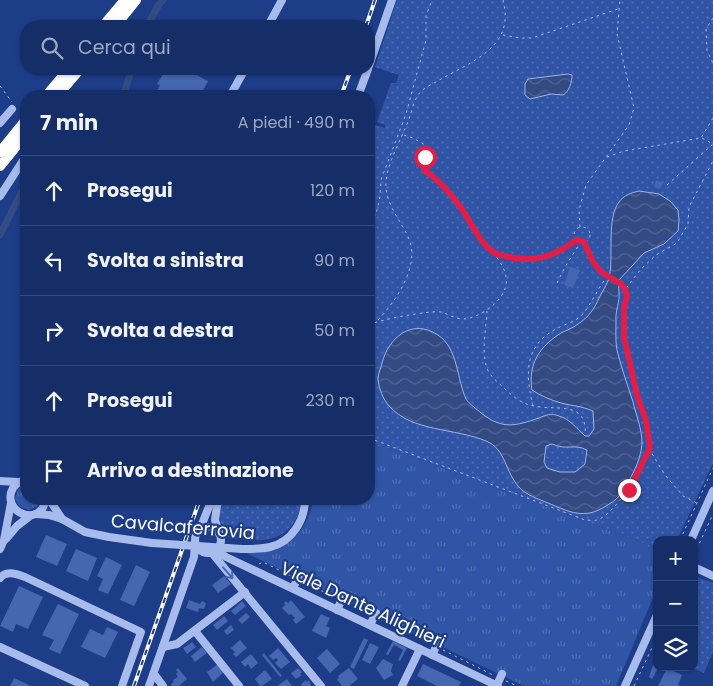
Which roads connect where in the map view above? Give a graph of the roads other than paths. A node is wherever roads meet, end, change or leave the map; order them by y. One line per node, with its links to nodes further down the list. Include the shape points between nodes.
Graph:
1 (125, 0): 5 (highway)
2 (136, 0): 6 (highway)
3 (282, 0): 7 (street)
4 (392, 0): 8 (street)
5 (109, 20)
6 (120, 20)
7 (271, 20)
8 (375, 47)
9 (63, 75): 13 (highway)
10 (75, 75): 14 (highway)
11 (242, 75): 15 (street)
12 (365, 75): 16 (street)
13 (51, 90)
14 (63, 90)
15 (233, 90)
16 (360, 90)
17 (12, 109): 18 (street)
18 (0, 123)
19 (20, 127): 21 (highway)
20 (20, 141): 23 (highway)
21 (0, 152)
22 (20, 165): 24 (street)
23 (0, 166)
24 (0, 196)
25 (20, 480): 26 (street)
26 (0, 482): 29 (street)
27 (20, 483): 29 (street, via 11,491)
28 (713, 491): 39 (street)
29 (10, 500): 35 (street, via 20,514); 40 (street)
30 (44, 505): 35 (street)
31 (52, 505): 36 (street)
32 (210, 505): 37 (street)
33 (217, 505): 38 (street, via 215,520)
34 (305, 505): 36 (street, Cavalcaferrovia, bridge, via 304,514 294,532 280,543 261,549 152,543 109,537 85,532)
35 (33, 515): 36 (street); 40 (street)
36 (62, 519)
37 (200, 529): 38 (street, via 212,527); 41 (street, via 195,535)
38 (219, 531): 43 (street, via 222,540 219,548)
39 (693, 536)
40 (4, 540): 42 (street)
41 (195, 543): 43 (street); 44 (street)
42 (0, 549)
43 (210, 552): 44 (street); 49 (street, Viale Dante Alighieri); 50 (street, one-way to 50)
44 (194, 557): 59 (street)
45 (698, 569): 46 (street)
46 (713, 576)
47 (0, 578): 65 (street, via 12,573 25,577 141,632)
48 (298, 578): 49 (street)
49 (293, 588): 52 (street, Viale Dante Alighieri)
50 (245, 592): 56 (street); 69 (street)
51 (342, 599): 52 (street)
52 (337, 610): 55 (street, Viale Dante Alighieri)
53 (375, 615): 55 (street)
54 (653, 624): 71 (street)
55 (370, 625): 60 (street, Viale Dante Alighieri)
56 (195, 631): 59 (street, via 174,645); 68 (street)
57 (437, 645): 61 (street)
58 (0, 647): 64 (street)
59 (163, 647): 62 (street)
60 (420, 649): 61 (street, Viale Dante Alighieri); 70 (street)
61 (432, 655): 63 (street, Viale Dante Alighieri)
62 (154, 674): 66 (street); 67 (street)
63 (499, 681)
64 (86, 686)
65 (122, 686)
66 (149, 686)
67 (163, 686)
68 (239, 686)
69 (321, 686)
70 (402, 686)
71 (624, 686)

